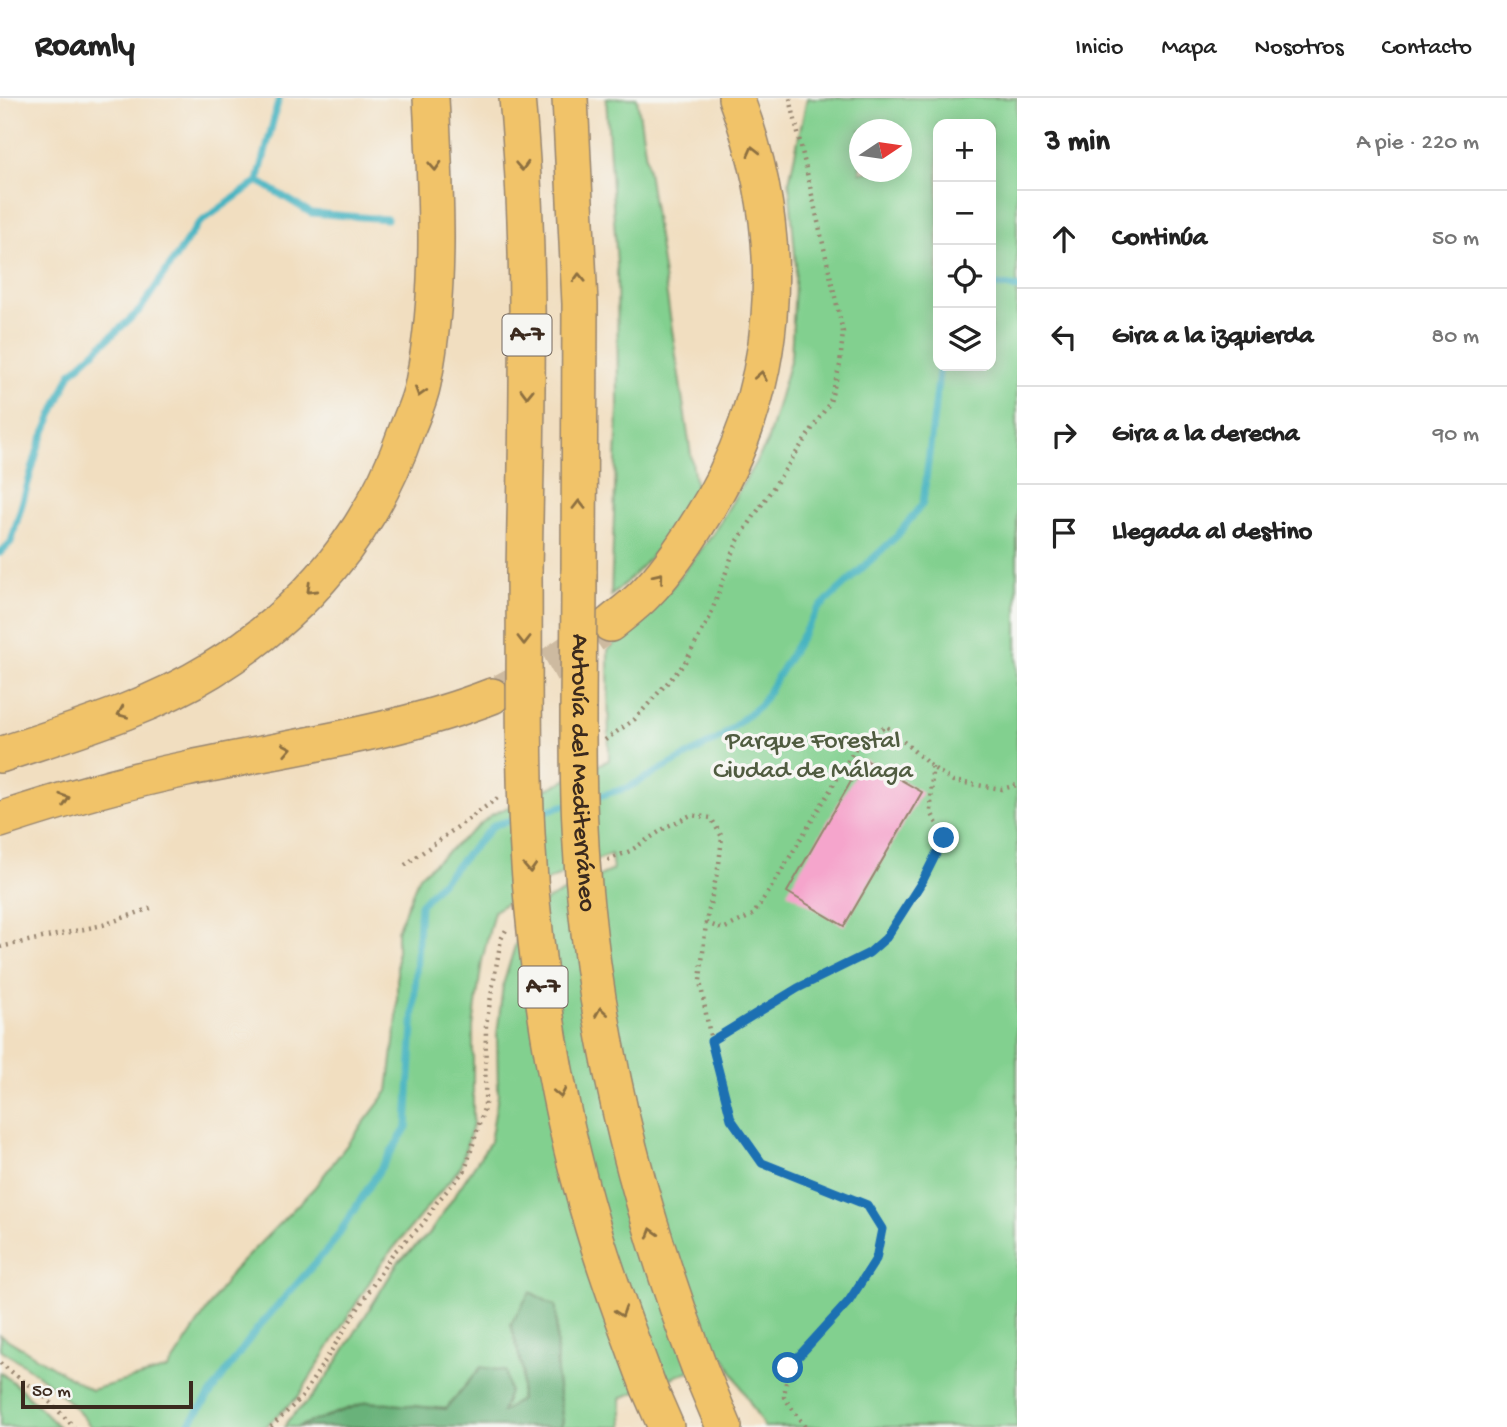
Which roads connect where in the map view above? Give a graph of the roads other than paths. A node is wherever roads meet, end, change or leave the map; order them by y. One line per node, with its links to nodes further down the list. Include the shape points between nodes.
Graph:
1 (431, 98): 7 (highway, one-way to 7, via 436,193 434,304 422,386 399,454 365,521 324,577 276,624 210,671 109,718)
2 (517, 98): 9 (highway, Autovía del Mediterráneo / A-7, one-way to 9, bridge, via 527,343 525,781 533,910 548,1028 592,1226)
3 (570, 98): 10 (highway, Autovía del Mediterráneo / A-7, one-way to 3, bridge, via 670,1292 620,1117 586,906 578,790 580,304)
4 (736, 98): 5 (highway, one-way to 4, via 646,594 716,495 745,433 761,379 771,310 770,245 763,187)
5 (610, 624)
6 (492, 696): 8 (highway, one-way to 6, via 74,795 183,769 395,727)
7 (0, 755)
8 (0, 820)
9 (666, 1427)
10 (724, 1427)

